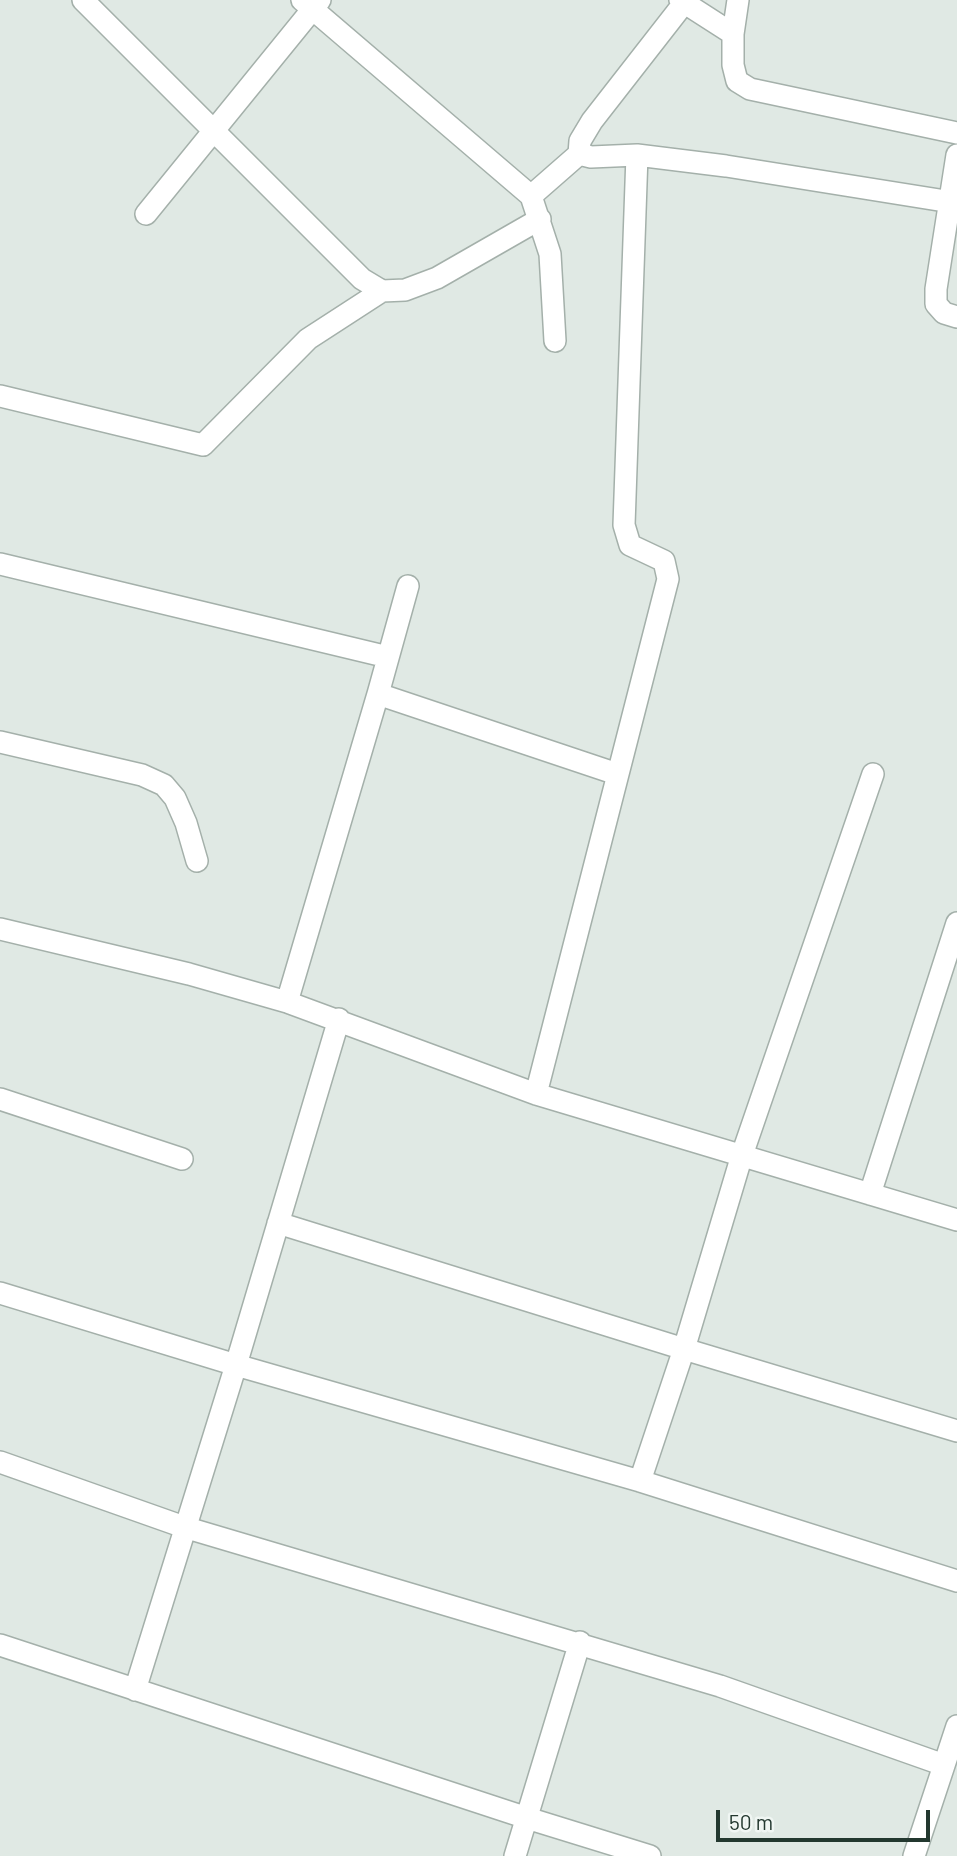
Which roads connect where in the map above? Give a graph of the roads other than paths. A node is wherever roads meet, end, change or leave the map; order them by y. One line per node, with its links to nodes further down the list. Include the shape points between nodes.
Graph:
1 (83, 0): 6 (street)
2 (738, 0): 5 (street)
3 (682, 2): 5 (street); 8 (street, via 593,121 580,141)
4 (312, 3): 6 (street); 11 (street)
5 (733, 34): 7 (street, via 737,81 750,89)
6 (214, 130): 13 (street); 15 (street, via 362,279)
7 (957, 132)
8 (579, 154): 9 (street); 11 (street)
9 (637, 155): 12 (street); 24 (street, via 624,525 631,545 664,561 667,579)
10 (957, 155): 12 (street)
11 (531, 196): 14 (street)
12 (953, 202): 16 (street, via 936,304)
13 (146, 214)
14 (540, 219): 15 (street, via 437,278 405,290); 17 (street, via 550,254)
15 (382, 291): 18 (street, via 308,339 203,444)
16 (957, 317)
17 (555, 341)
18 (1, 404)
19 (0, 564): 21 (street)
20 (408, 586): 21 (street)
21 (388, 657): 22 (street)
22 (378, 694): 24 (street); 29 (street)
23 (0, 742): 26 (street, via 142,775 164,785 175,797)
24 (617, 774): 31 (street)
25 (873, 774): 33 (street)
26 (197, 861)
27 (957, 923): 35 (street)
28 (0, 929): 29 (street)
29 (287, 1002): 30 (street)
30 (339, 1019): 31 (street); 37 (street)
31 (536, 1094): 33 (street)
32 (0, 1099): 34 (street)
33 (743, 1155): 35 (street); 39 (street)
34 (182, 1159)
35 (870, 1194): 36 (street)
36 (957, 1220)
37 (278, 1223): 39 (street); 40 (street)
38 (0, 1293): 40 (street)
39 (684, 1349): 41 (street); 43 (street)
40 (236, 1365): 43 (street); 44 (street)
41 (957, 1431)
42 (0, 1462): 44 (street)
43 (639, 1481): 45 (street)
44 (184, 1527): 46 (street); 48 (street)
45 (957, 1581)
46 (580, 1642): 50 (street); 51 (street)
47 (0, 1645): 48 (street)
48 (135, 1690): 51 (street)
49 (957, 1726): 50 (street)
50 (944, 1765): 54 (street)
51 (527, 1818): 52 (street); 53 (street)
52 (515, 1856)
53 (650, 1856)
54 (914, 1856)

